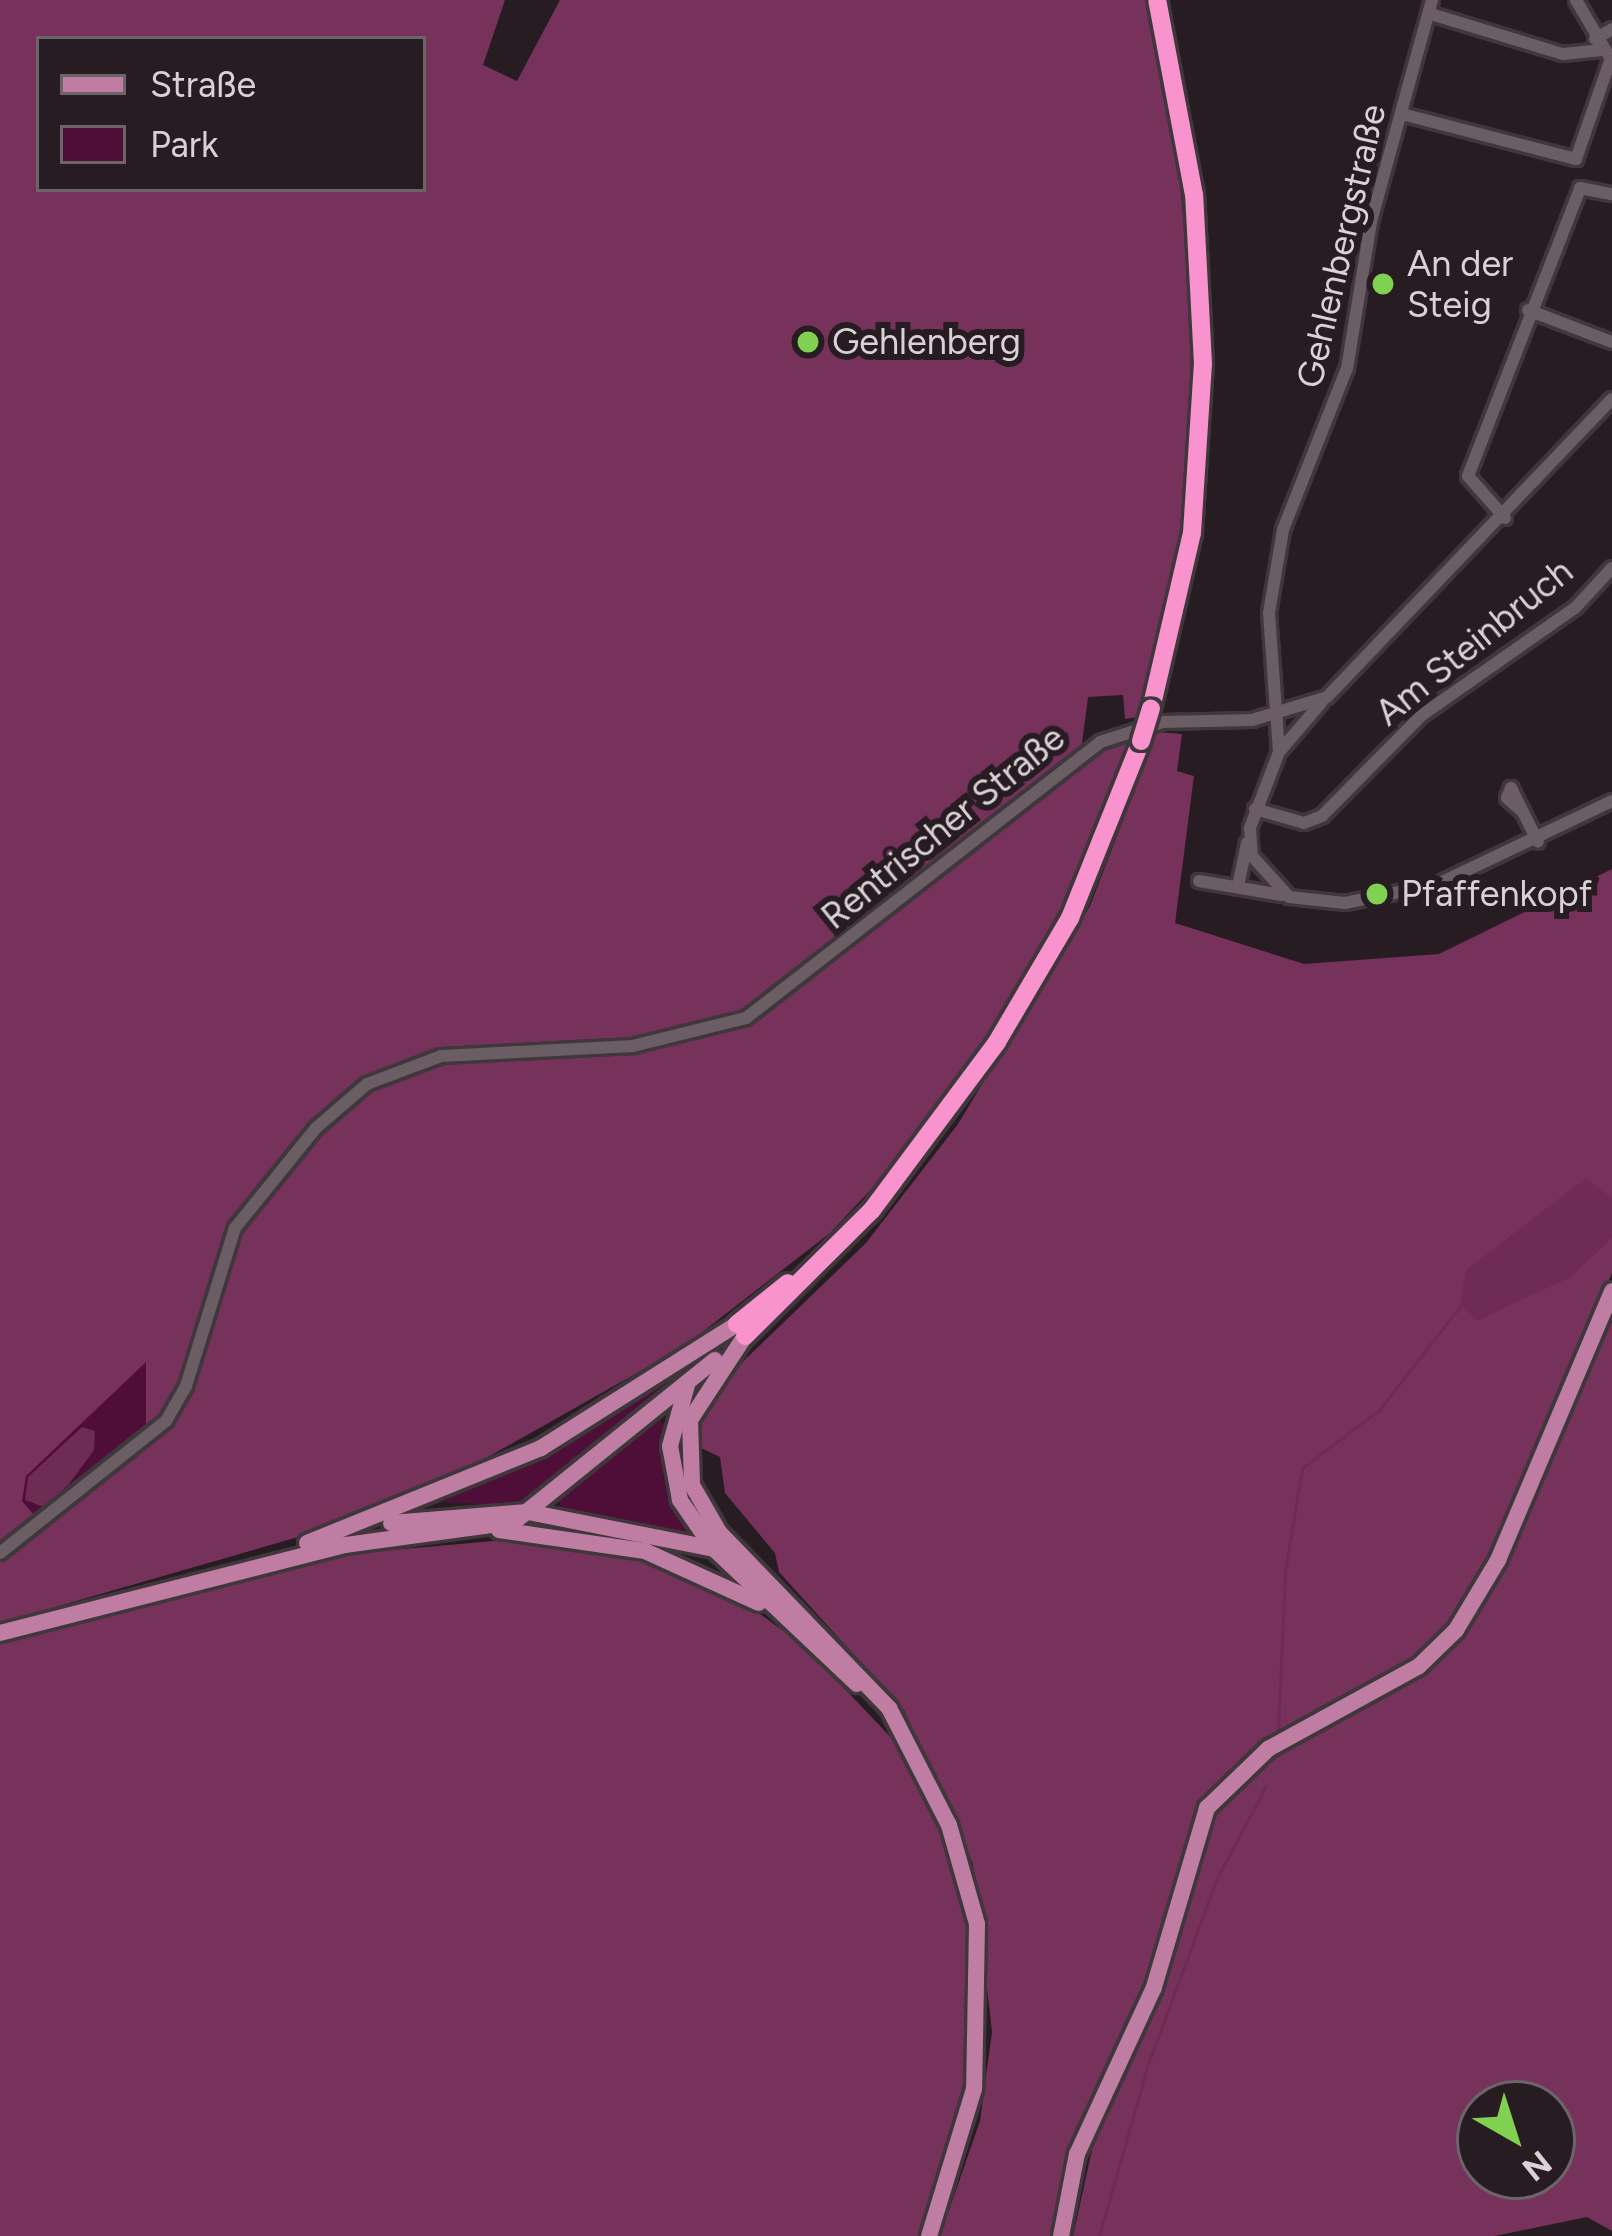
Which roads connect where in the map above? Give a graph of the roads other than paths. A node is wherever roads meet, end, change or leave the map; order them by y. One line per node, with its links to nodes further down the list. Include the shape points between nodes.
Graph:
1 (1157, 0): 26 (highway, bridge, via 1194,195 1203,364 1192,533 1142,740 1101,854 1038,980 891,1185)
2 (1576, 0): 5 (street)
3 (1431, 7): 5 (street, via 1563,54); 7 (street, Gehlenbergstraße)
4 (1612, 29): 5 (street)
5 (1605, 51): 6 (street)
6 (1608, 78): 7 (street, via 1576,159)
7 (1402, 114): 15 (street, Gehlenbergstraße, via 1371,222 1347,368 1283,530 1269,613)
8 (1612, 194): 9 (street, via 1580,188)
9 (1528, 310): 10 (street); 12 (street, via 1468,476)
10 (1612, 342)
11 (1612, 399): 12 (street, Rentrischer Straße)
12 (1505, 518): 14 (street, Rentrischer Straße)
13 (1612, 568): 18 (street, Am Steinbruch, via 1576,607 1422,715 1322,816 1304,823)
14 (1327, 697): 15 (street, Rentrischer Straße); 16 (street)
15 (1273, 714): 16 (street, Gehlenbergstraße); 32 (street, Rentrischer Straße, via 1163,722 1100,742 746,1018 633,1046 441,1056 392,1071 341,1104 236,1228 186,1386 166,1421)
16 (1279, 752): 18 (street)
17 (1612, 800): 21 (street)
18 (1255, 809): 20 (street)
19 (1523, 812): 21 (street)
20 (1249, 836): 23 (street); 24 (street, via 1261,874)
21 (1538, 842): 24 (street, via 1400,893 1320,906)
22 (1199, 880): 23 (street)
23 (1238, 886): 24 (street)
24 (1289, 897)
25 (1612, 1291): 39 (main road, via 1498,1560 1456,1630 1419,1666 1268,1749 1207,1808 1154,1987 1077,2154)
26 (741, 1330): 27 (main road); 29 (main road, via 541,1448); 33 (main road, via 701,1393 686,1459 703,1508)
27 (688, 1382): 28 (main road); 31 (main road, via 671,1470)
28 (528, 1513): 29 (main road); 30 (main road); 31 (main road)
29 (354, 1528): 34 (main road)
30 (468, 1530): 34 (main road, via 345,1545); 35 (main road, via 645,1551 713,1576)
31 (713, 1548): 33 (main road); 35 (main road)
32 (0, 1553)
33 (753, 1569): 37 (main road, via 871,1684)
34 (106, 1604): 36 (main road)
35 (788, 1621): 37 (main road)
36 (0, 1633)
37 (906, 1743): 38 (main road, via 960,1857 982,1963 974,2089)
38 (929, 2236)
39 (1061, 2236)

